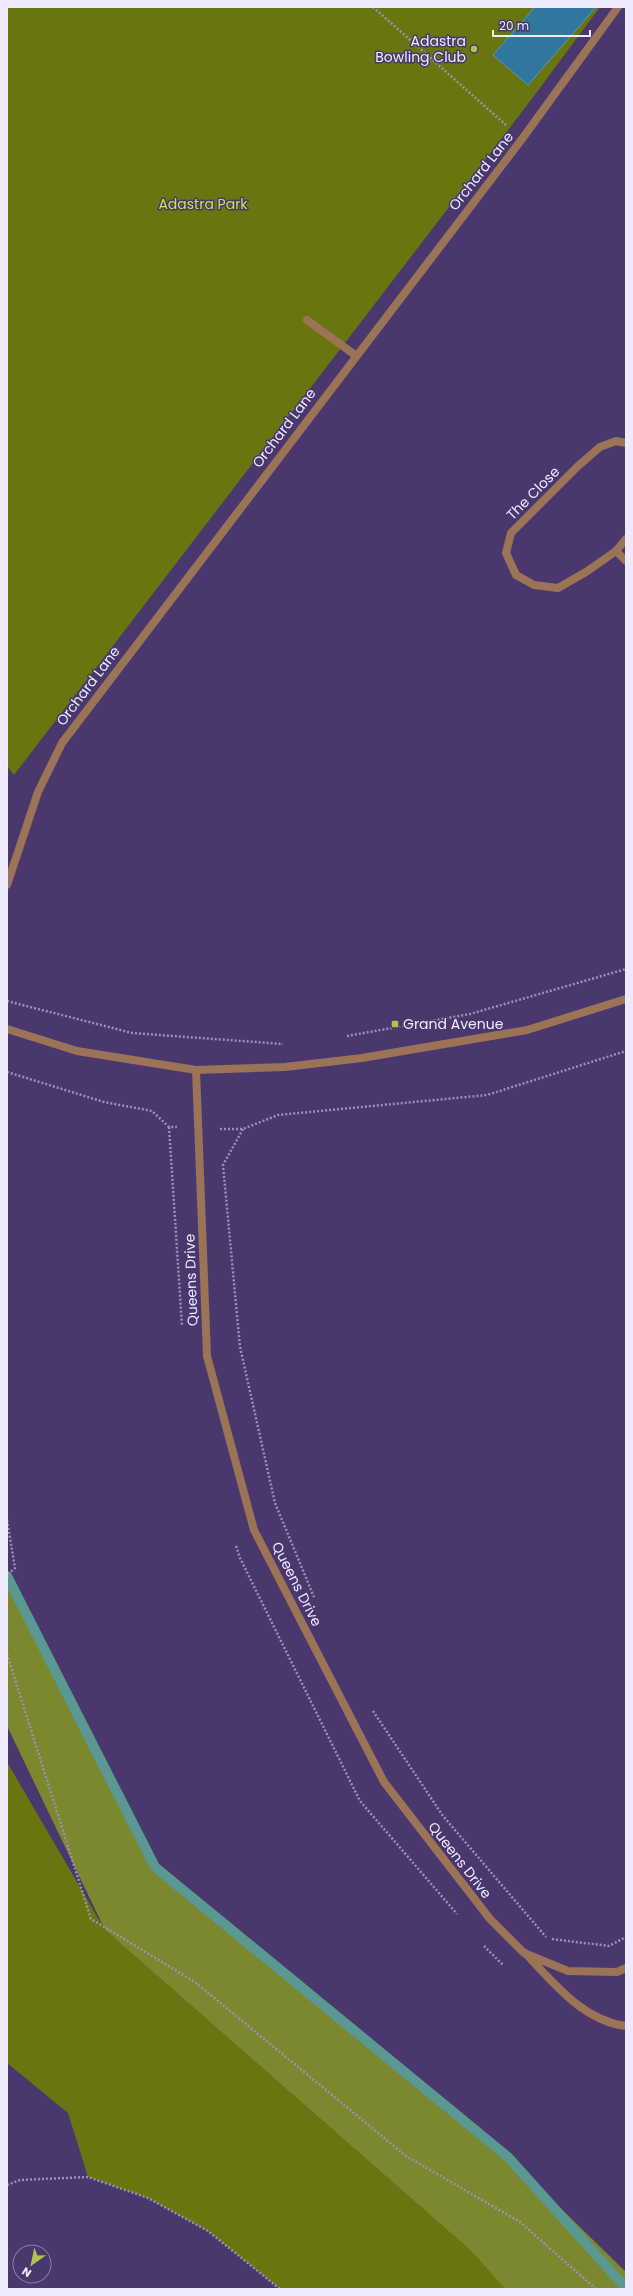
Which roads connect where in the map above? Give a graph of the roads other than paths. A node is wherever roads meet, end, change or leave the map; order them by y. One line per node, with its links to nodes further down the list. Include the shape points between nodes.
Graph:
1 (618, 7): 3 (street, Orchard Lane, via 522,139)
2 (307, 320): 3 (street)
3 (355, 355): 8 (street, Orchard Lane, via 62,743 38,792)
4 (626, 443): 6 (street, The Close, via 616,441 600,447 578,466 510,533 506,553 516,576 534,585 558,588)
5 (626, 539): 6 (street, The Close)
6 (616, 551): 7 (street)
7 (626, 561)
8 (7, 885)
9 (626, 999): 11 (street, via 527,1030 377,1055 285,1066)
10 (7, 1029): 11 (street, via 77,1051)
11 (196, 1070): 12 (street, Queens Drive, via 207,1356 254,1530 384,1782 490,1919)
12 (524, 1953): 13 (street, Queens Drive, via 568,1971 617,1972); 14 (street, via 565,1994 587,2011 614,2024)
13 (626, 1968)
14 (626, 2026)

